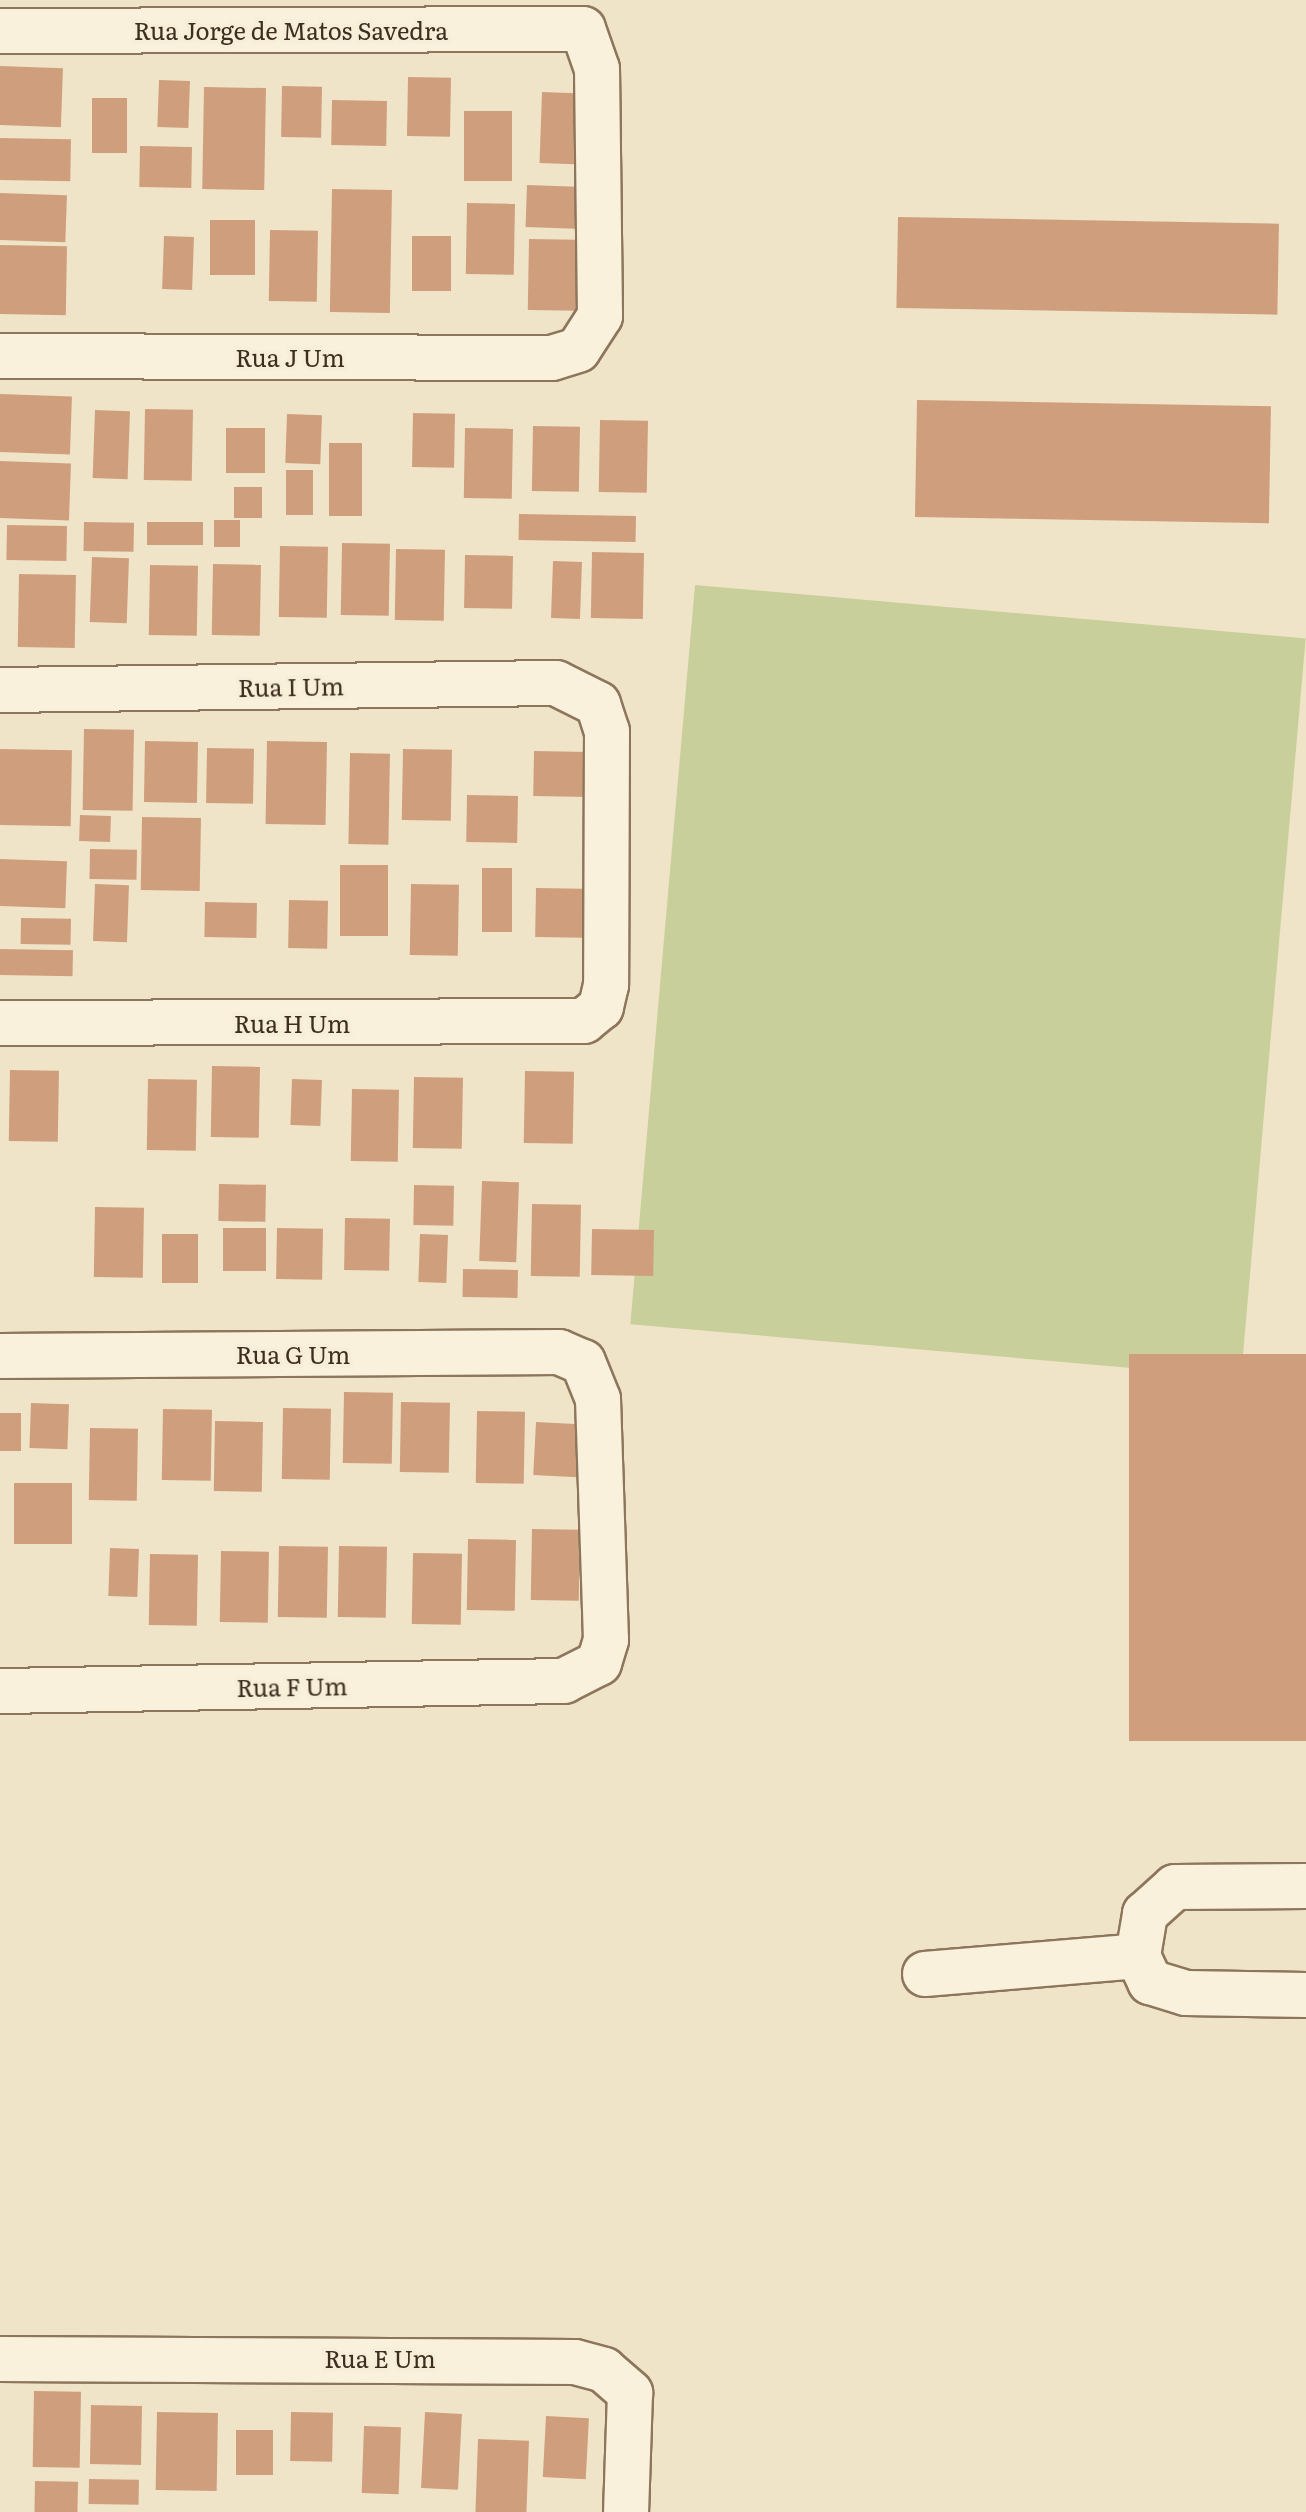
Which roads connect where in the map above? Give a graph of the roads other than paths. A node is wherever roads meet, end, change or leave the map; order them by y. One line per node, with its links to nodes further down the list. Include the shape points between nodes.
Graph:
1 (0, 31): 2 (street, Rua Jorge de Matos Savedra, via 583,29 597,69 600,316)
2 (578, 350): 3 (street, Rua J Um, via 552,358)
3 (0, 356)
4 (0, 690): 5 (street, Rua I Um, via 556,683 580,689 598,704 607,731 606,985 601,1007)
5 (584, 1021): 6 (street, Rua H Um)
6 (0, 1023)
7 (0, 1356): 8 (street, Rua G Um, via 559,1352 583,1362 598,1399 606,1640 599,1663)
8 (584, 1675): 9 (street, Rua F Um)
9 (0, 1691)
10 (1306, 1886): 11 (street, via 1175,1887 1145,1914)
11 (1138, 1956): 12 (street); 13 (street, via 1150,1982 1186,1993)
12 (925, 1974)
13 (1306, 1995)
14 (0, 2359): 15 (street, Rua E Um, via 575,2362 604,2370 630,2393)
15 (626, 2512)

